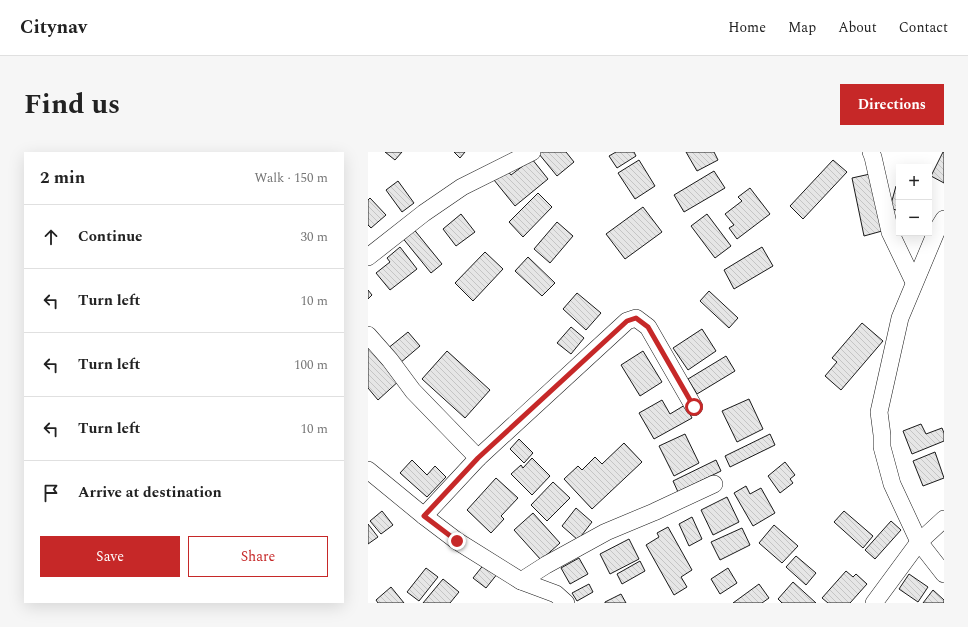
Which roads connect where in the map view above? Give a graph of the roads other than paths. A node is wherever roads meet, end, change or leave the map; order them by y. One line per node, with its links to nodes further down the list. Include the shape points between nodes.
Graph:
1 (532, 152): 4 (street, via 462,187)
2 (871, 152): 5 (street, via 890,232)
3 (944, 219): 5 (street)
4 (368, 257)
5 (914, 282): 13 (street, via 900,318 879,412 882,447 892,484)
6 (368, 335): 8 (street, via 412,390)
7 (694, 407): 8 (street, via 648,327 636,318 627,321)
8 (478, 458): 11 (street)
9 (368, 470): 11 (street)
10 (714, 484): 15 (street, via 606,532)
11 (424, 516): 15 (street, via 457,541)
12 (944, 518): 13 (street)
13 (919, 542): 14 (street); 17 (street)
14 (944, 574)
15 (521, 581): 16 (street, via 556,594)
16 (566, 603)
17 (874, 603)

